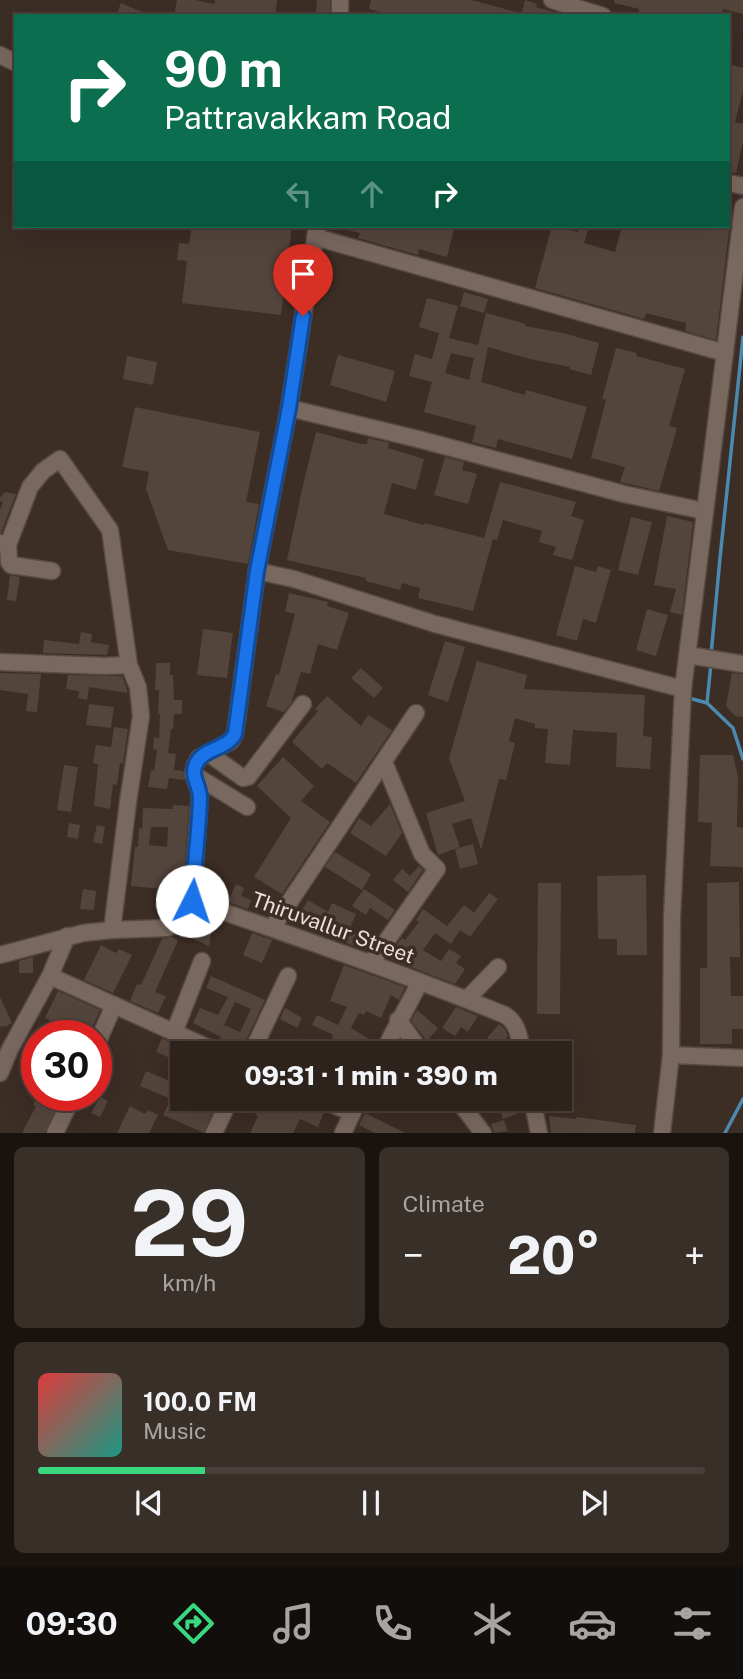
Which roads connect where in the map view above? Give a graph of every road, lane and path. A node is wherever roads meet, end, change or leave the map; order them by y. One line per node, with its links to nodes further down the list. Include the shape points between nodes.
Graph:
1 (552, 0): 2 (street)
2 (598, 14)
3 (743, 207): 5 (street)
4 (316, 231): 6 (street); 7 (street)
5 (739, 277): 6 (street)
6 (725, 353): 8 (street)
7 (289, 408): 8 (street); 11 (street)
8 (704, 511): 12 (street)
9 (4, 544): 10 (street, via 11,565); 15 (street, via 30,487 60,459 110,530)
10 (52, 571)
11 (257, 571): 16 (street); 19 (street, via 235,734)
12 (688, 655): 14 (street); 16 (street)
13 (0, 662): 15 (street)
14 (743, 664)
15 (129, 665): 25 (street, via 138,687 141,716)
16 (682, 689): 44 (street)
17 (303, 704): 19 (street, via 248,777)
18 (416, 713): 20 (street)
19 (208, 753): 21 (street, via 194,765)
20 (384, 762): 24 (street); 29 (street, via 422,855 437,869)
21 (193, 774): 22 (street); 23 (street, via 200,794)
22 (247, 807)
23 (192, 901): 24 (street, Thiruvallur Street); 25 (street, via 167,928)
24 (272, 928): 29 (street, Thiruvallur Street)
25 (112, 930): 26 (street)
26 (68, 936): 27 (street); 31 (street)
27 (0, 955)
28 (202, 961): 38 (street)
29 (371, 963): 33 (street, Thiruvallur Street)
30 (498, 967): 34 (street)
31 (50, 976): 35 (street); 46 (street)
32 (288, 976): 40 (street)
33 (420, 982): 34 (street, Thiruvallur Street); 37 (street)
34 (467, 999): 43 (street, Thiruvallur Street, via 513,1021)
35 (114, 1005): 36 (street); 38 (street)
36 (107, 1020)
37 (398, 1020): 41 (street); 42 (street)
38 (174, 1033): 39 (street)
39 (192, 1041)
40 (257, 1041)
41 (388, 1041)
42 (413, 1041)
43 (520, 1041)
44 (671, 1055): 45 (street); 57 (street)
45 (743, 1058)
46 (0, 1073)
47 (66, 1111): 52 (street)
48 (224, 1111): 53 (street)
49 (353, 1111): 54 (street)
50 (466, 1111): 55 (street)
51 (535, 1111): 56 (street)
52 (55, 1133)
53 (214, 1133)
54 (343, 1133)
55 (483, 1133)
56 (540, 1133)
57 (662, 1133)

